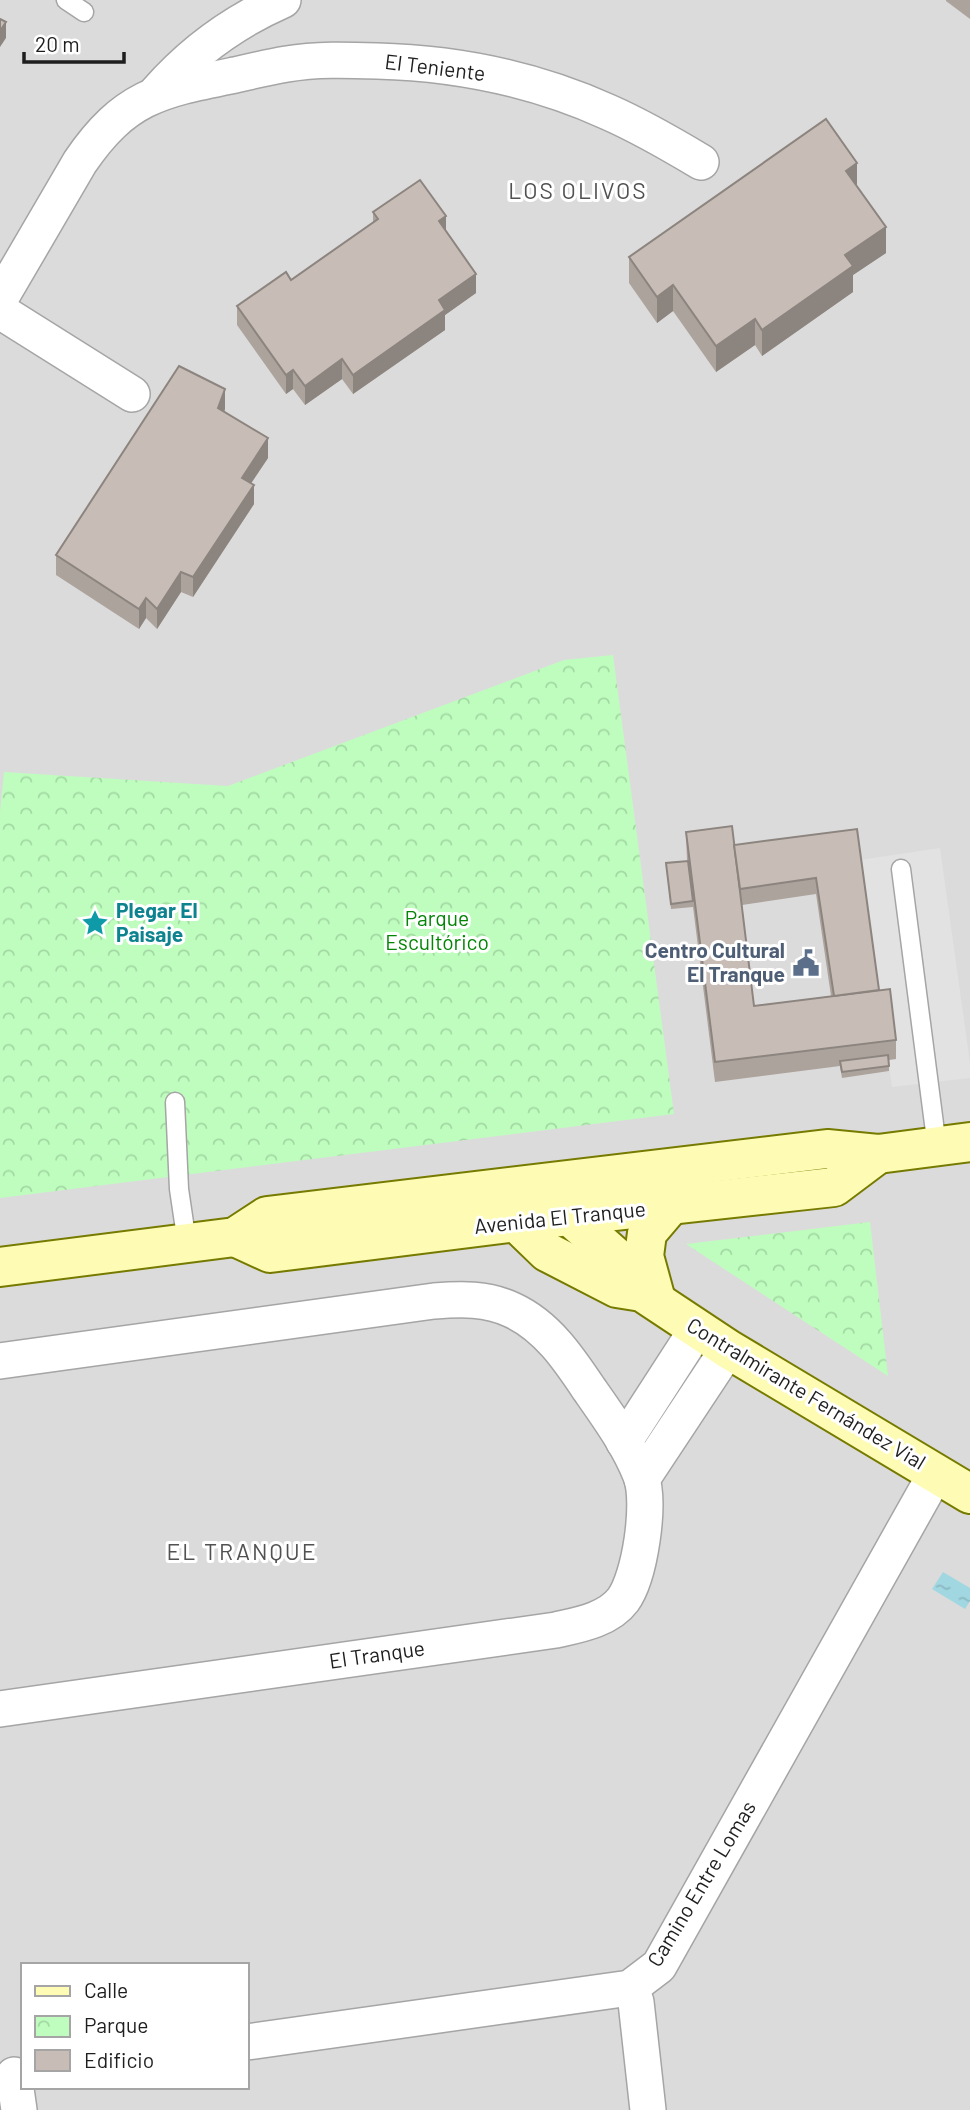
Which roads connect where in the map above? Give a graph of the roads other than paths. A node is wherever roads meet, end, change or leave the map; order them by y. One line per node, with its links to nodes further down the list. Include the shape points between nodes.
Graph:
1 (66, 0): 3 (lane)
2 (283, 0): 4 (street, El Teniente, via 201,48)
3 (84, 12)
4 (154, 94): 5 (street, El Teniente, via 288,64 401,61 454,67 506,77 608,111); 6 (street, El Teniente, via 110,123 94,142)
5 (701, 162)
6 (0, 299)
7 (0, 311): 8 (street)
8 (131, 394)
9 (901, 869): 11 (lane)
10 (175, 1102): 16 (lane)
11 (954, 1145): 12 (main road, Avenida El Tranque)
12 (878, 1154): 13 (main road, Avenida El Tranque, via 827,1149); 14 (main road, Avenida El Tranque, via 834,1186)
13 (520, 1197): 15 (main road, Contralmirante Fernández Vial); 16 (main road, Avenida El Tranque, via 267,1216 235,1237); 18 (main road, Contralmirante Fernández Vial, via 547,1252 617,1289)
14 (670, 1206): 15 (main road, Avenida El Tranque); 18 (main road, via 647,1233 644,1256)
15 (569, 1216): 18 (main road, Contralmirante Fernández Vial, via 635,1275)
16 (187, 1243): 17 (main road, Avenida El Tranque)
17 (0, 1267)
18 (649, 1297): 19 (main road, Contralmirante Fernández Vial)
19 (712, 1339): 21 (street); 22 (main road, Contralmirante Fernández Vial); 23 (street)
20 (0, 1361): 21 (street, El Tranque, via 466,1299 512,1309 546,1334 566,1355)
21 (624, 1442): 23 (street, El Tranque)
22 (936, 1472): 24 (main road, Contralmirante Fernández Vial); 26 (street, Camino Entre Lomas, via 659,1966)
23 (642, 1479): 25 (street, El Tranque, via 644,1534 632,1580 623,1601 606,1615 583,1624)
24 (970, 1494)
25 (0, 1709)
26 (630, 1988): 27 (street, Camino Entre Lomas); 30 (street, via 636,2002)
27 (248, 2042)
28 (12, 2076): 29 (street)
29 (19, 2110)
30 (648, 2110)

